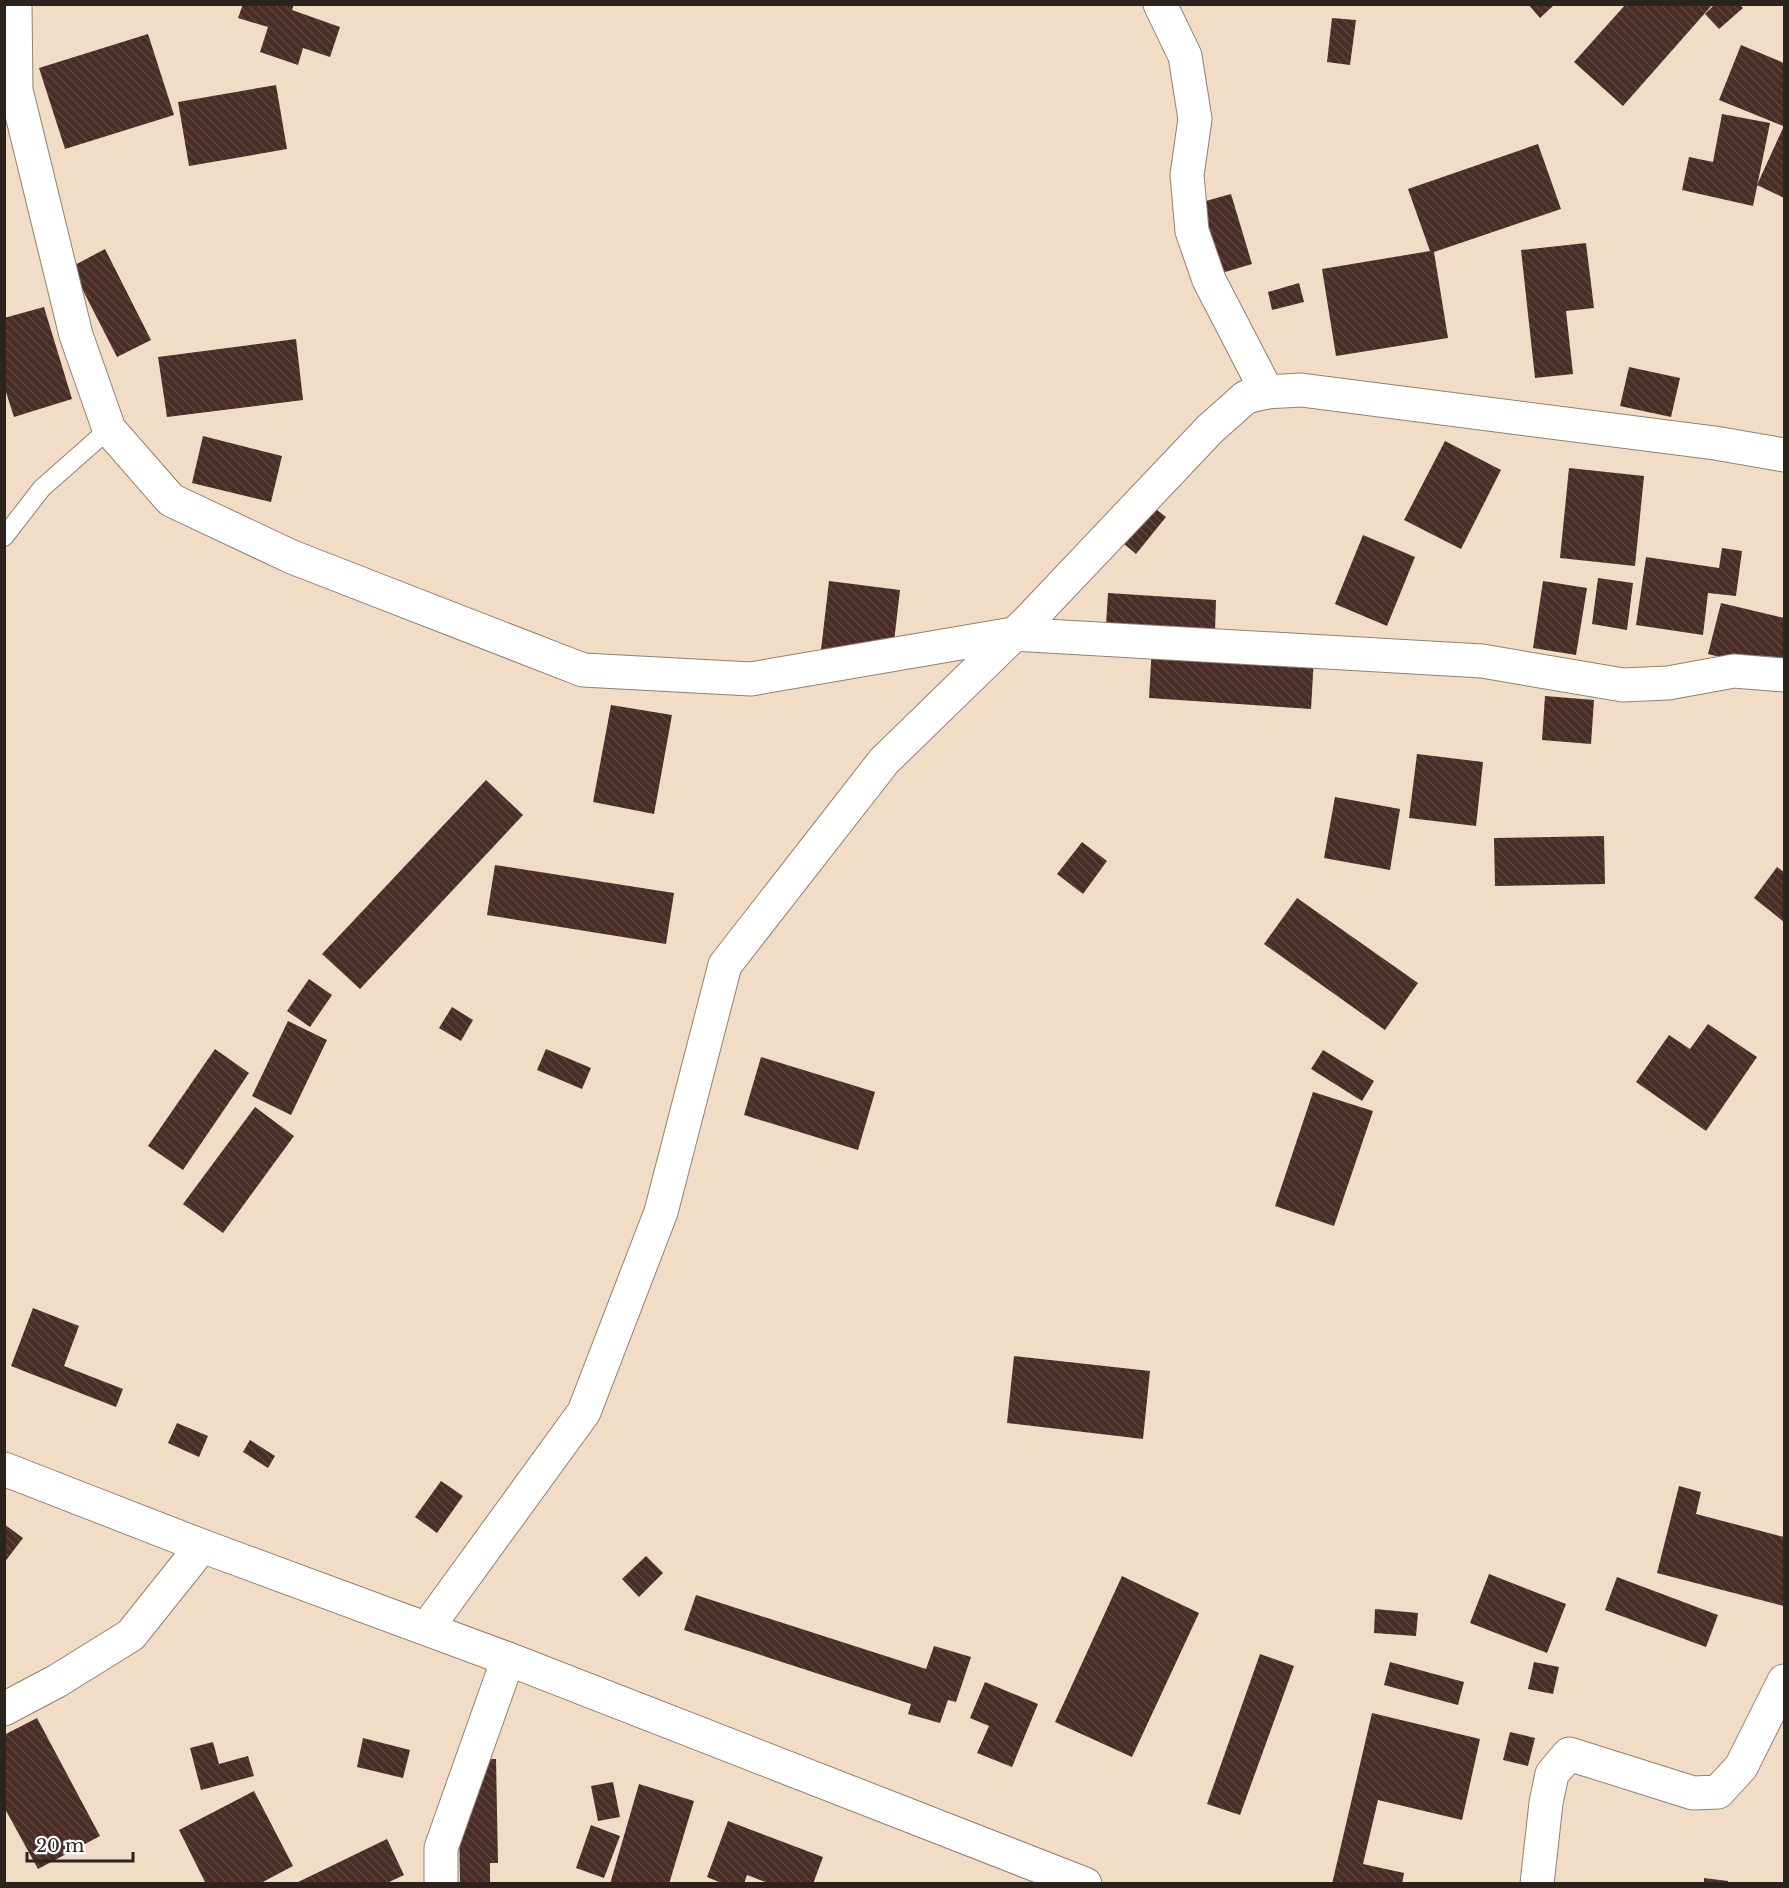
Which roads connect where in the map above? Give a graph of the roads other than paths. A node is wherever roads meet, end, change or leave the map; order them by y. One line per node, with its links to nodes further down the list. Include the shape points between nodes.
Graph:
1 (15, 4): 4 (street, via 16,90 76,335)
2 (1160, 4): 3 (street, via 1185,56 1195,119 1187,175 1192,231 1209,280)
3 (1267, 392): 5 (street, via 1301,390); 7 (street, via 1246,397 1210,429)
4 (109, 429): 6 (lane, via 42,488); 7 (street, via 171,500 292,557 583,670 751,679)
5 (1785, 455)
6 (4, 537)
7 (1013, 634): 8 (street, via 1482,661 1623,685 1668,683 1734,671); 11 (street, via 884,761 725,965 661,1212 584,1412)
8 (1785, 675)
9 (4, 1469): 10 (street)
10 (202, 1546): 11 (street); 14 (street, via 131,1635)
11 (427, 1628): 12 (street)
12 (508, 1659): 15 (street, via 441,1848); 16 (street)
13 (1785, 1681): 17 (street, via 1741,1767 1718,1792 1694,1793 1569,1754 1552,1774)
14 (4, 1709)
15 (441, 1884)
16 (1085, 1884)
17 (1537, 1884)

